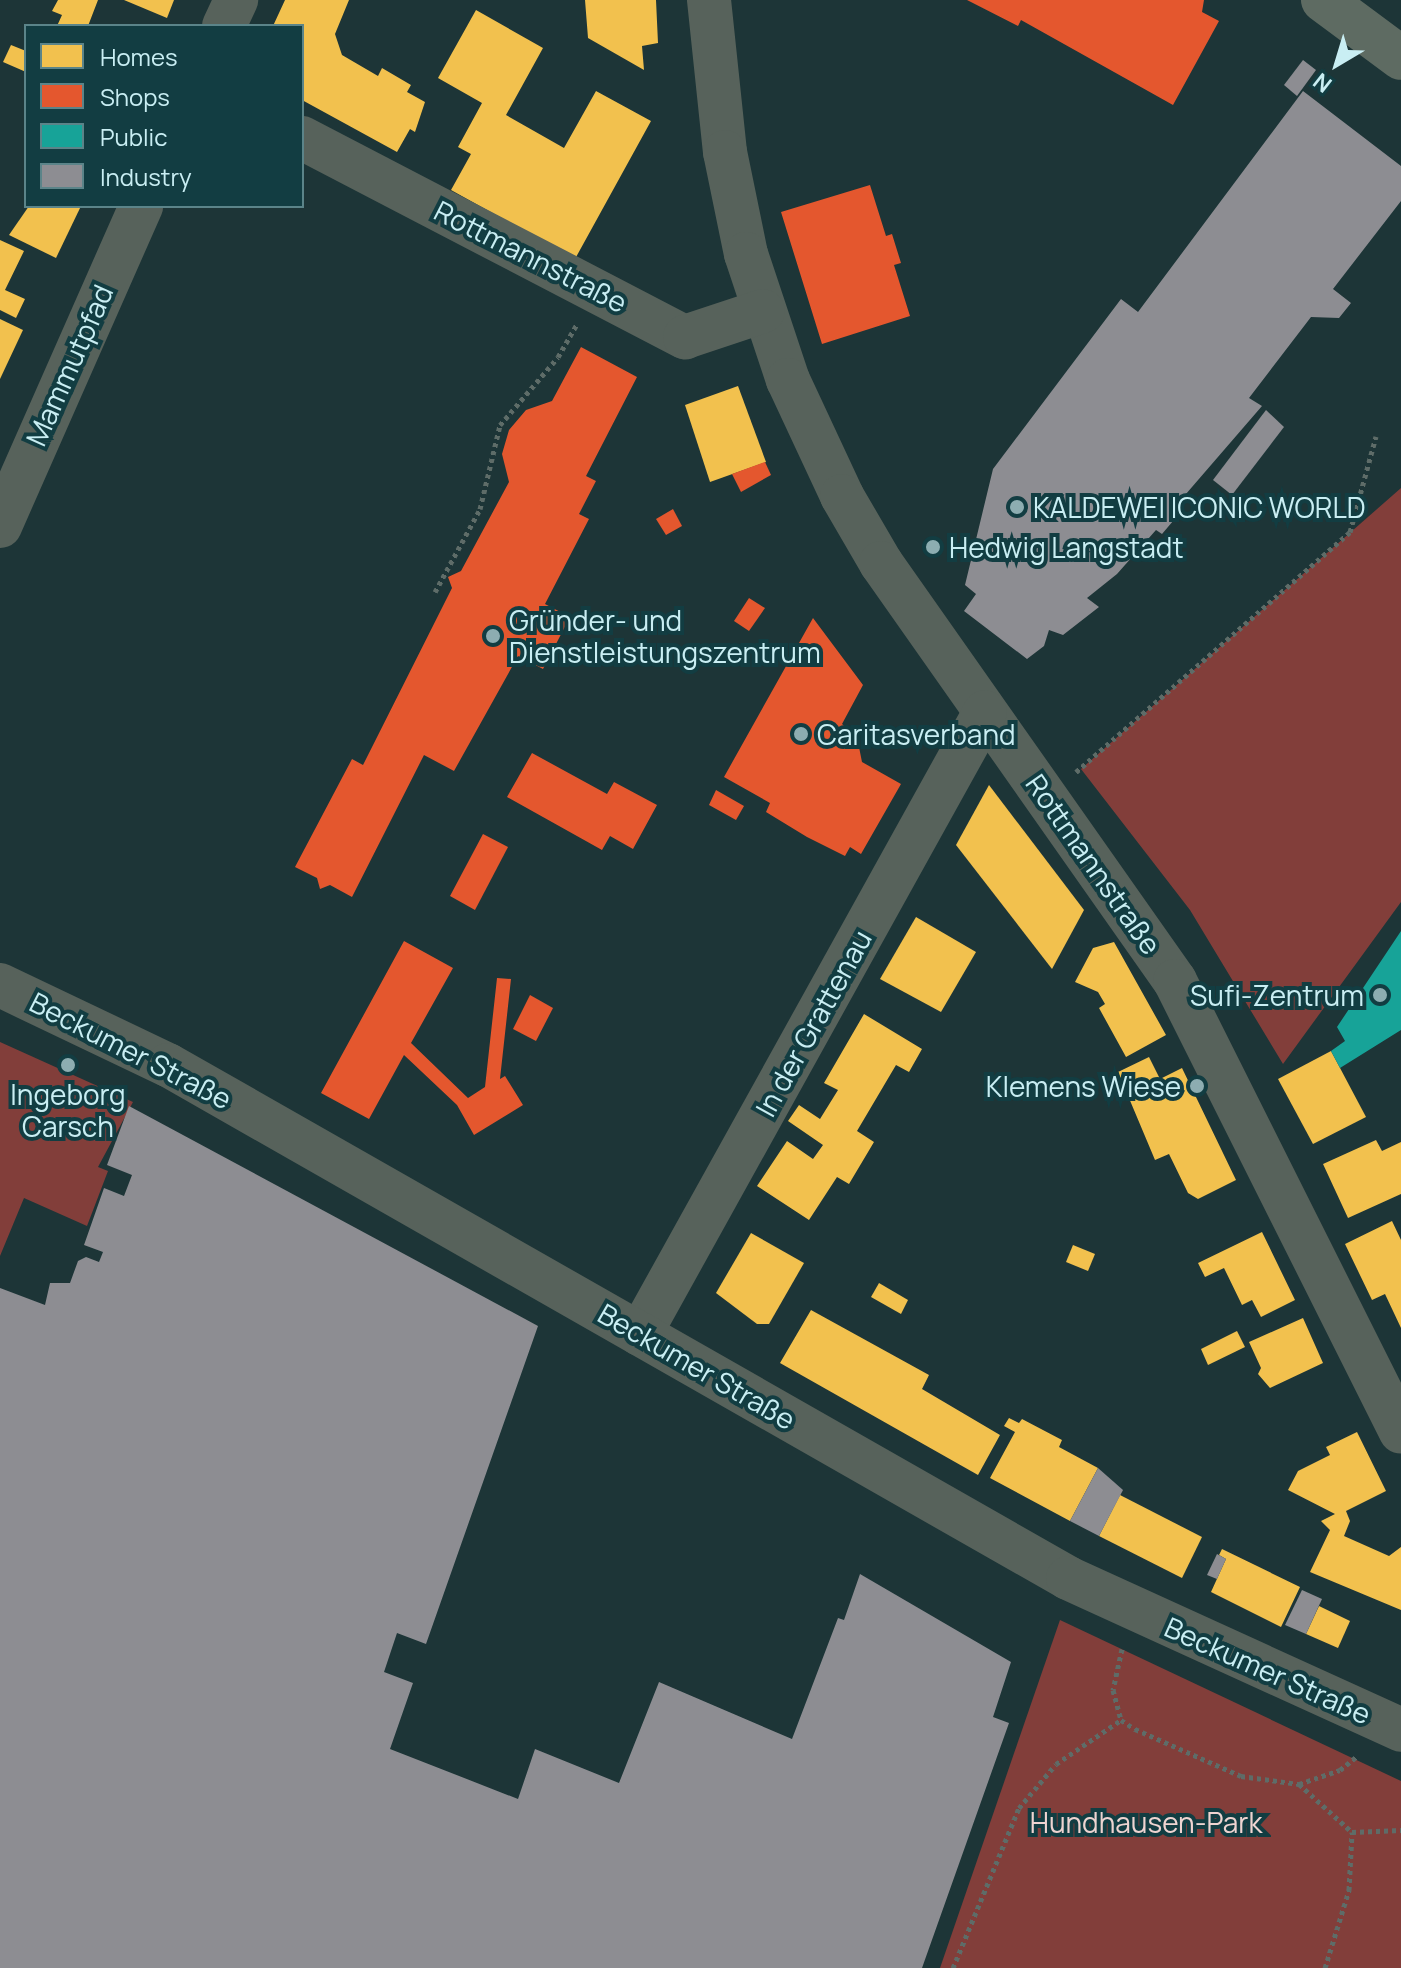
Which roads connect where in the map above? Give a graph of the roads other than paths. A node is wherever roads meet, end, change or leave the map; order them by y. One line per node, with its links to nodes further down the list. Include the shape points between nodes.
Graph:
1 (236, 0): 4 (street)
2 (709, 0): 8 (street, Rottmannstraße, via 725,152)
3 (1323, 0): 5 (main road)
4 (225, 24)
5 (1401, 58)
6 (304, 139): 8 (street, Rottmannstraße, via 685,337)
7 (140, 208): 9 (street, Mammutpfad)
8 (763, 311): 10 (street, Rottmannstraße, via 788,380 842,496 881,563)
9 (0, 526)
10 (985, 712): 12 (street, In der Grattenau); 13 (street, Rottmannstraße, via 1175,981)
11 (0, 985): 12 (street, Beckumer Straße, via 168,1065)
12 (640, 1334): 14 (street, Beckumer Straße, via 1131,1609)
13 (1401, 1432)
14 (1397, 1728)

